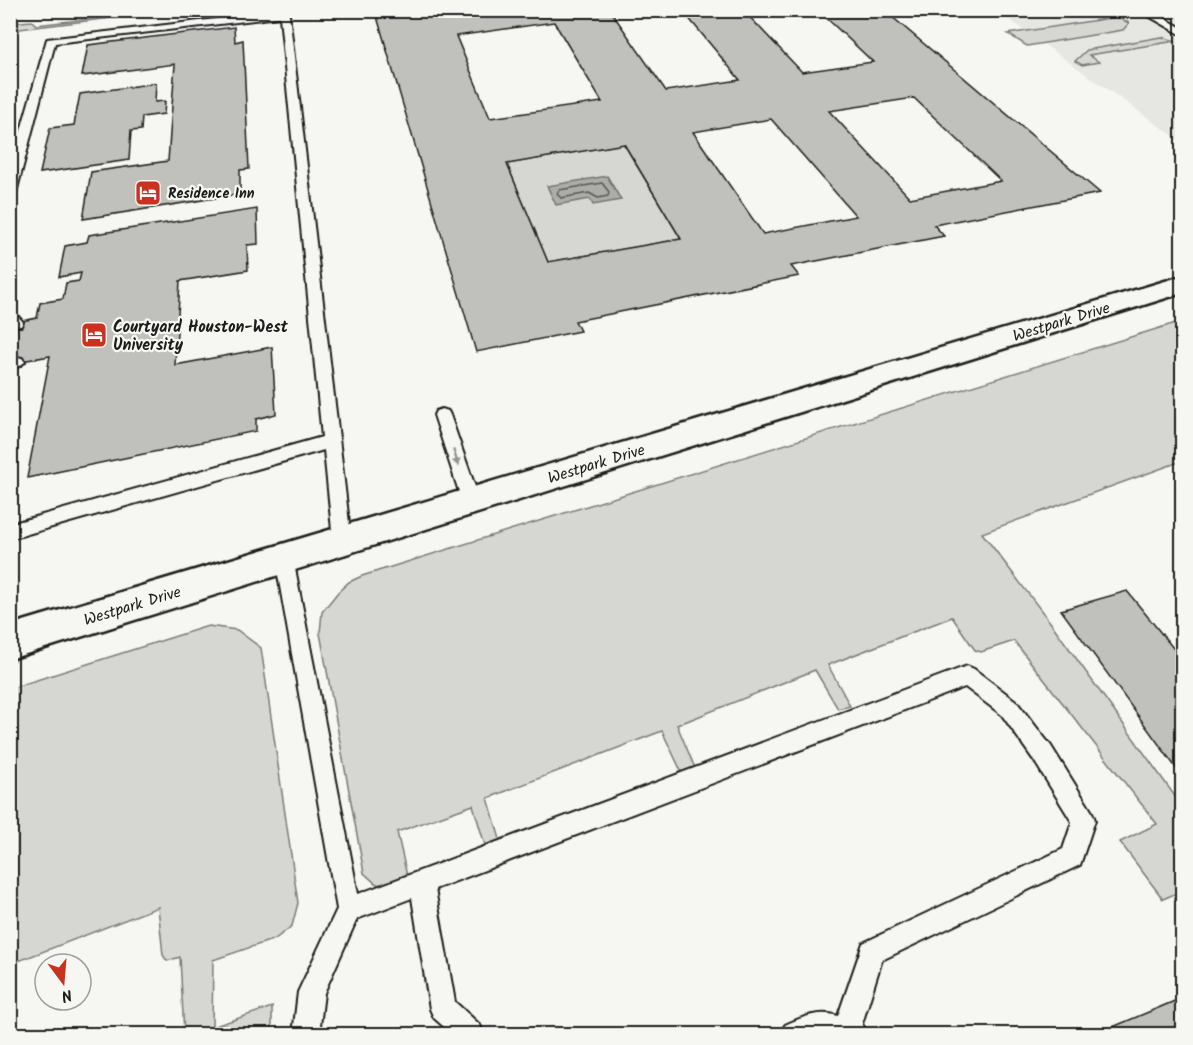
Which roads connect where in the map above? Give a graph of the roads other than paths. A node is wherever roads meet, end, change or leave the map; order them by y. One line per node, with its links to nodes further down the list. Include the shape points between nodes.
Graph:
1 (58, 10): 2 (lane)
2 (64, 10)
3 (1070, 10): 5 (lane)
4 (1142, 10): 6 (lane)
5 (1054, 13)
6 (1182, 32)
7 (10, 193): 10 (lane, via 51,41 284,14)
8 (1182, 284): 11 (main road, Westpark Drive)
9 (442, 415): 11 (lane, one-way to 11)
10 (331, 441): 12 (lane); 13 (lane)
11 (471, 501): 13 (main road, Westpark Drive)
12 (10, 532)
13 (342, 540): 14 (main road, Westpark Drive)
14 (284, 558): 15 (main road, Westpark Drive); 17 (lane)
15 (10, 642)
16 (421, 881): 17 (lane); 18 (lane, via 967,676 1009,708 1084,820 1072,857 872,952); 20 (lane, via 443,1009)
17 (349, 910): 19 (lane, via 311,992)
18 (851, 1033): 21 (lane, via 825,1024)
19 (306, 1035)
20 (471, 1035)
21 (794, 1035)

